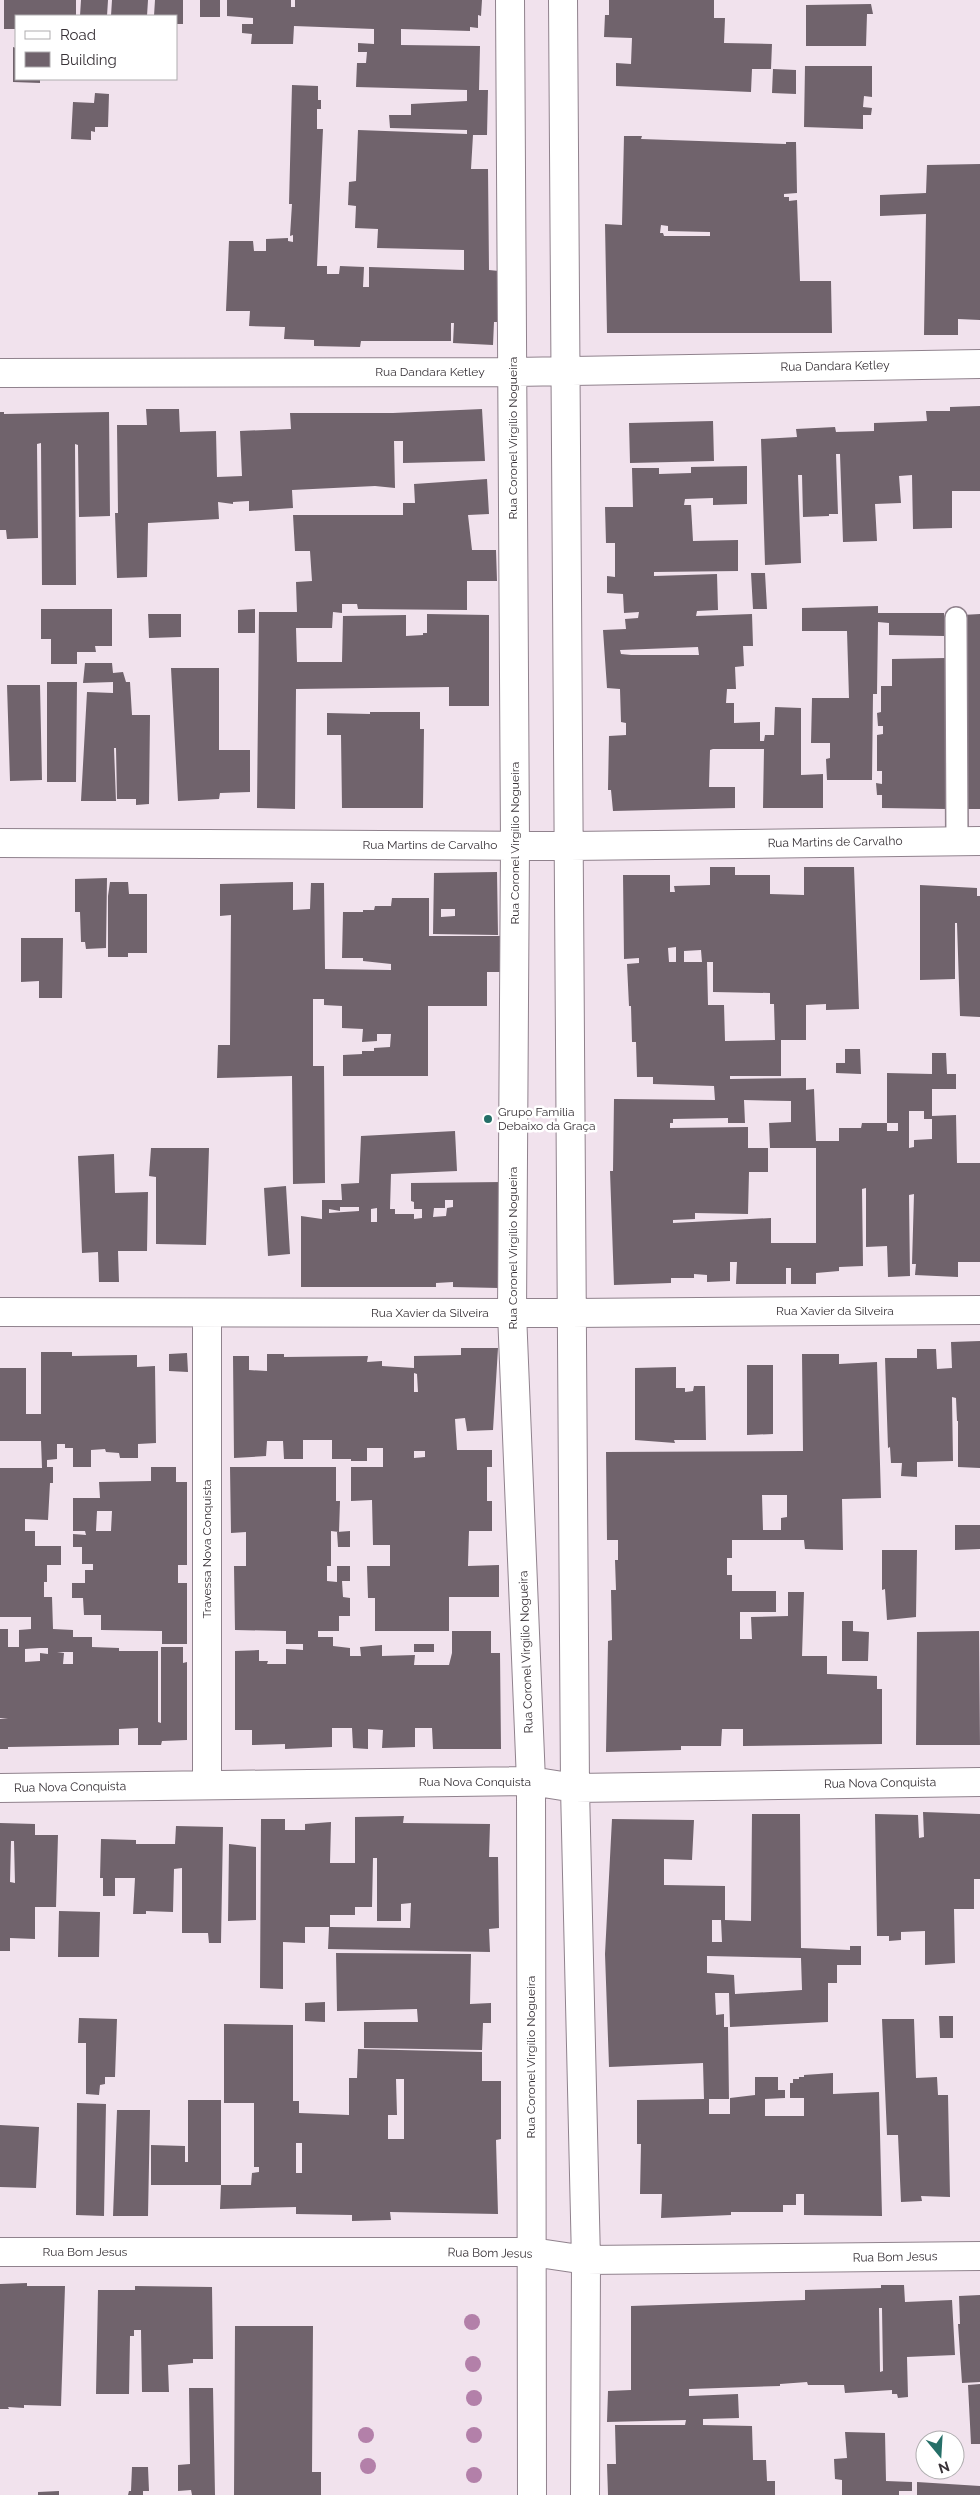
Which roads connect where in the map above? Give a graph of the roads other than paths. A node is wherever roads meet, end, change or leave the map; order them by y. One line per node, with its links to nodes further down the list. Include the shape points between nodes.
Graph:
1 (510, 0): 6 (street, Rua Coronel Virgílio Nogueira)
2 (563, 0): 4 (street)
3 (980, 364): 4 (street, Rua Dandara Ketley)
4 (565, 371): 6 (street, Rua Dandara Ketley); 11 (street)
5 (0, 372): 6 (street, Rua Dandara Ketley)
6 (513, 372): 10 (street, Rua Coronel Virgílio Nogueira)
7 (956, 618): 8 (lane)
8 (968, 841): 11 (street, Rua Martins de Carvalho)
9 (0, 843): 10 (street, Rua Martins de Carvalho)
10 (515, 845): 11 (street, Rua Martins de Carvalho); 15 (street, Rua Coronel Virgílio Nogueira)
11 (570, 846): 16 (street)
12 (980, 1310): 16 (street, Rua Xavier da Silveira)
13 (0, 1312): 14 (street, Rua Xavier da Silveira)
14 (207, 1313): 15 (street, Rua Xavier da Silveira); 19 (street, Travessa Nova Conquista)
15 (512, 1313): 16 (street, Rua Xavier da Silveira); 17 (street, Rua Coronel Virgílio Nogueira)
16 (571, 1313): 21 (street)
17 (531, 1781): 19 (street, Rua Nova Conquista); 21 (street, Rua Nova Conquista); 23 (street, Rua Coronel Virgílio Nogueira)
18 (980, 1782): 21 (street, Rua Nova Conquista)
19 (207, 1784): 20 (street, Rua Nova Conquista)
20 (0, 1788)
21 (574, 1788): 25 (street)
22 (0, 2252): 23 (street, Rua Bom Jesus)
23 (532, 2252): 25 (street, Rua Bom Jesus); 26 (street, Rua Coronel Virgílio Nogueira)
24 (980, 2256): 25 (street, Rua Bom Jesus)
25 (586, 2260): 27 (street)
26 (532, 2495)
27 (585, 2495)

